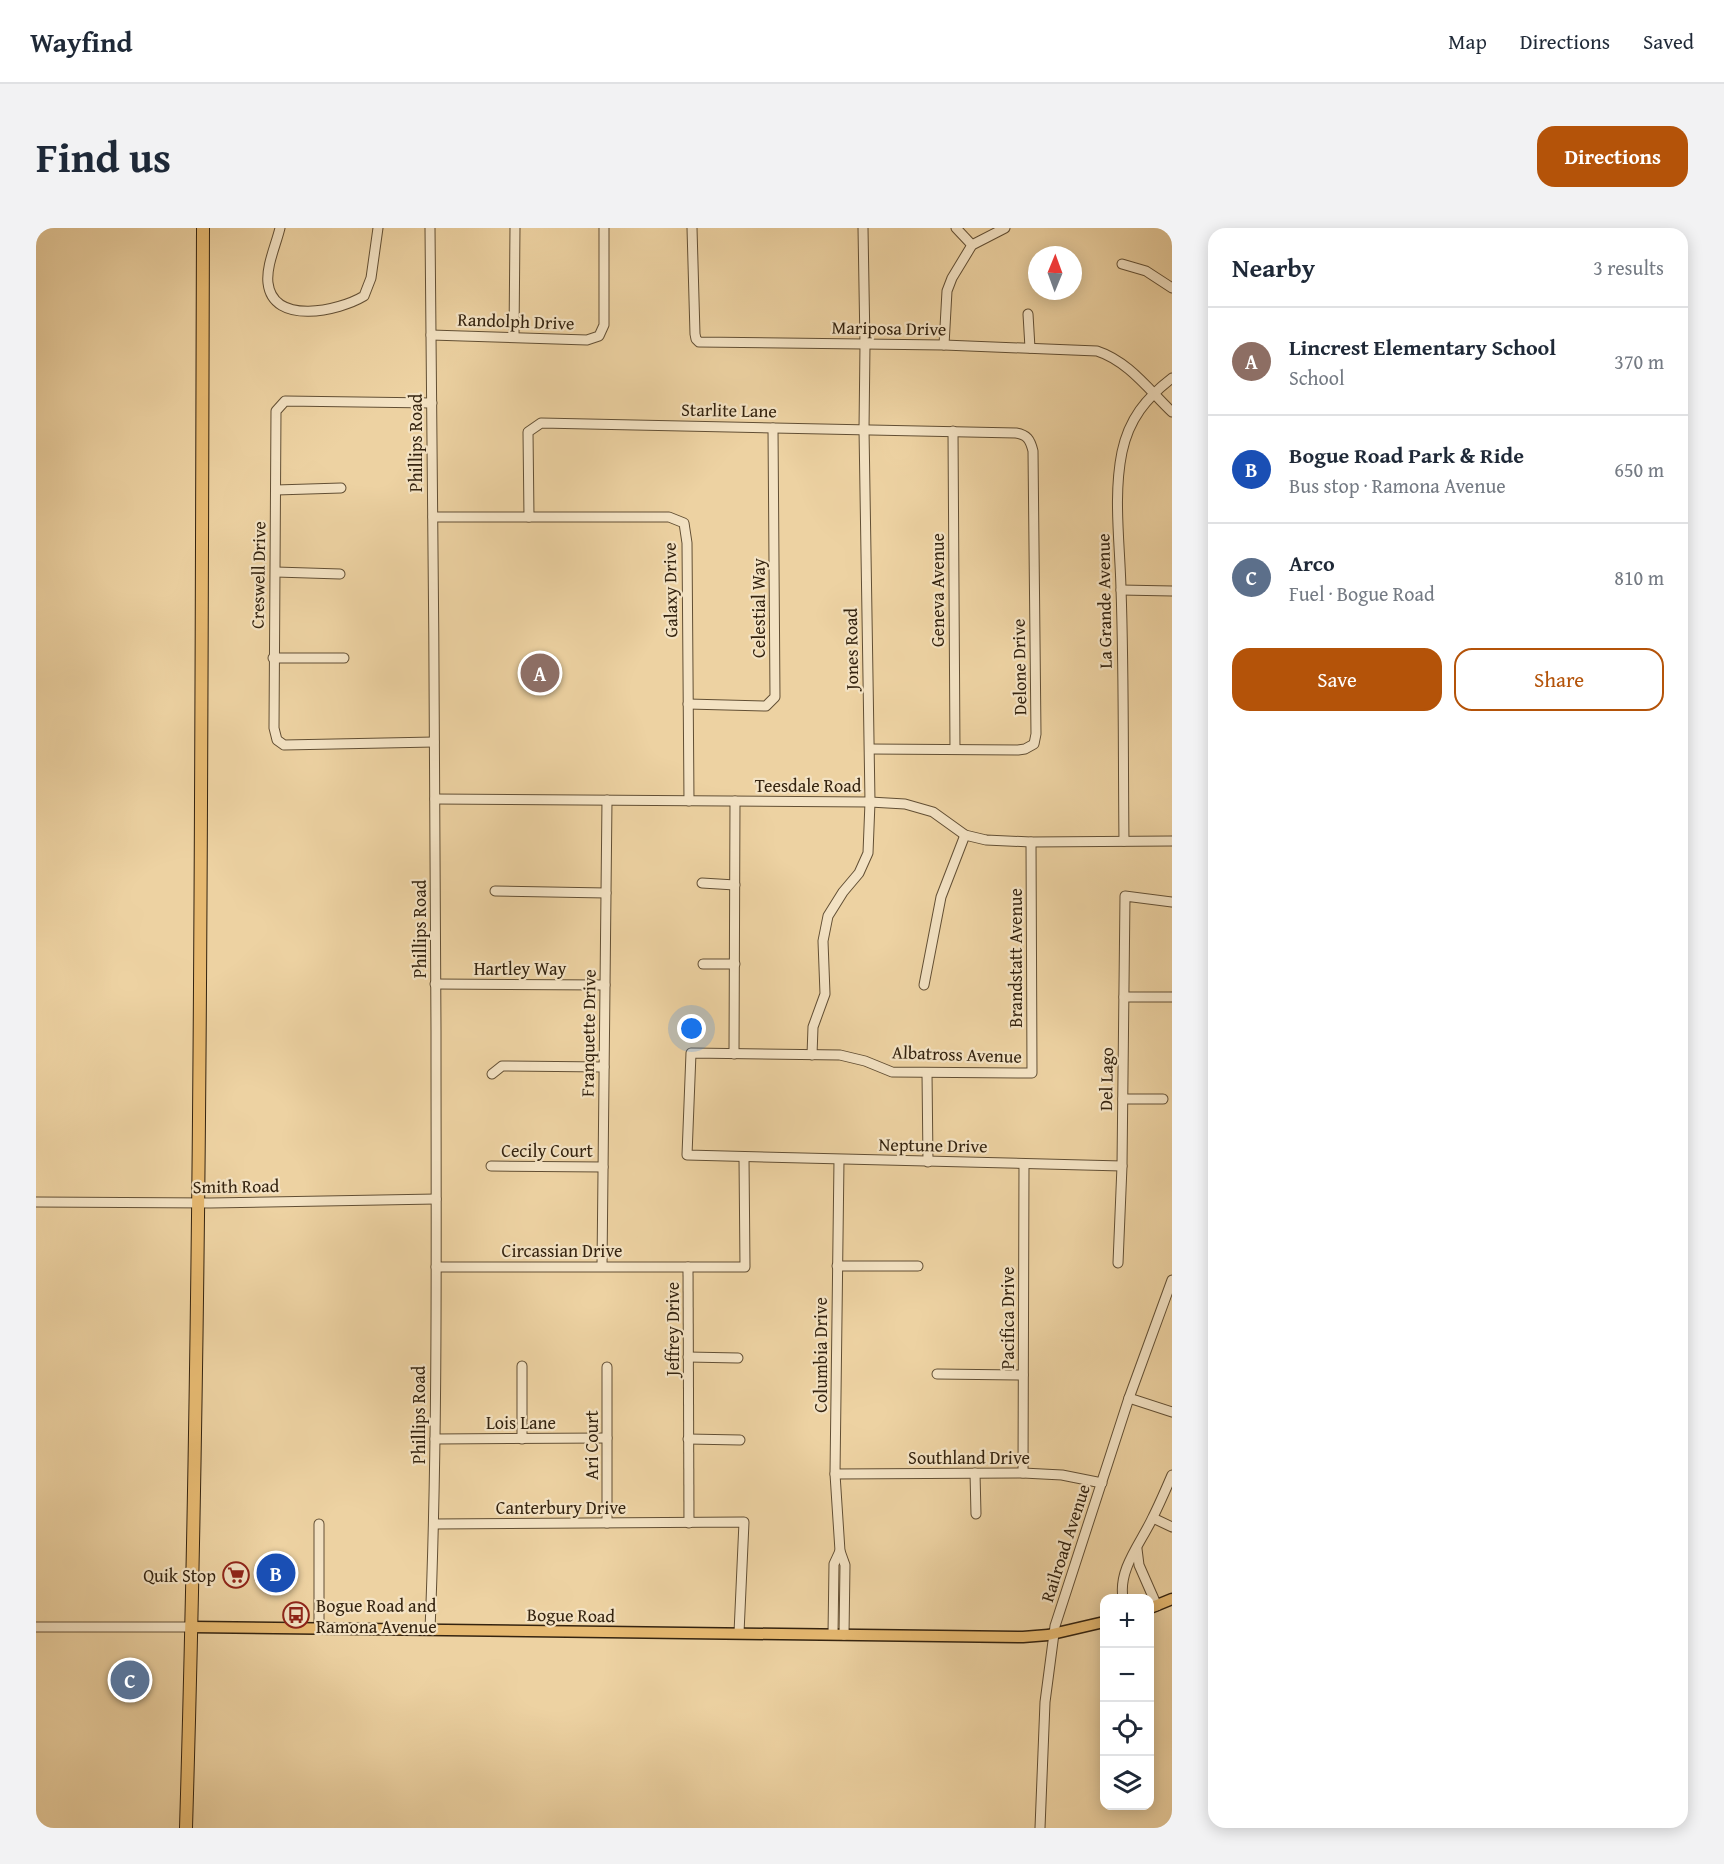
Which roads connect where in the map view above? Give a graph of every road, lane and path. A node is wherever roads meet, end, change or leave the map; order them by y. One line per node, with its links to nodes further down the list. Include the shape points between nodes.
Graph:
1 (203, 228): 80 (highway)
2 (280, 228): 3 (street, via 268,272 270,291 283,307 299,312 344,306 364,296 371,278)
3 (378, 228)
4 (430, 228): 15 (street, Phillips Road)
5 (515, 228): 16 (street)
6 (604, 228): 16 (street, Randolph Drive, via 604,325 599,336 587,340)
7 (692, 228): 17 (street, Mariposa Drive, via 695,334 699,342)
8 (863, 228): 17 (street, Jones Road)
9 (956, 228): 11 (street)
10 (1005, 228): 11 (street)
11 (972, 246): 18 (street, via 947,291)
12 (1122, 264): 13 (street, via 1146,271)
13 (1172, 287)
14 (1028, 314): 19 (street)
15 (431, 335): 16 (street, Randolph Drive); 22 (street, Phillips Road)
16 (514, 337)
17 (865, 345): 18 (street, Mariposa Drive); 25 (street, Jones Road)
18 (944, 345): 19 (street, Mariposa Drive)
19 (1030, 348): 21 (street, Mariposa Drive, via 1108,355 1126,366)
20 (1172, 378): 21 (street, La Grande Avenue)
21 (1152, 393): 23 (street, Mariposa Drive); 34 (street, La Grande Avenue, via 1134,418 1122,451 1118,496)
22 (432, 403): 29 (street, Creswell Drive, via 285,401 276,411); 30 (street, Phillips Road)
23 (1172, 412)
24 (773, 428): 25 (street, Starlite Lane); 31 (street, Starlite Lane, via 541,423 528,432); 38 (street, Celestial Way, via 775,697 766,706)
25 (864, 429): 26 (street, Starlite Lane); 40 (street, Jones Road)
26 (953, 431): 27 (street, Starlite Lane); 41 (street, Geneva Avenue)
27 (1016, 433): 41 (street, Delone Drive, via 1028,438 1033,451 1036,741 1025,749)
28 (341, 488): 29 (street)
29 (276, 490): 32 (street, Creswell Drive)
30 (433, 517): 31 (street, Galaxy Drive); 39 (street, Phillips Road)
31 (529, 517): 38 (street, Galaxy Drive, via 669,517 684,523)
32 (276, 572): 33 (street); 36 (street, Creswell Drive)
33 (340, 573)
34 (1121, 590): 35 (street); 48 (street, La Grande Avenue)
35 (1172, 591)
36 (273, 658): 37 (street); 39 (street, Creswell Drive, via 274,728 277,740 284,745)
37 (344, 658)
38 (688, 704): 44 (street, Galaxy Drive)
39 (434, 742): 42 (street, Phillips Road)
40 (870, 749): 41 (street, Delone Drive); 46 (street, Jones Road)
41 (955, 749)
42 (435, 799): 43 (street, Teesdale Road); 58 (street, Phillips Road)
43 (607, 800): 44 (street, Teesdale Road); 54 (street, Franquette Drive)
44 (689, 801): 45 (street, Teesdale Road)
45 (735, 801): 46 (street, Teesdale Road); 52 (street)
46 (870, 802): 47 (street, Teesdale Road, via 905,804 933,812); 64 (street, Jones Road, via 868,853 859,873 828,916 823,941 825,994 813,1027)
47 (965, 835): 50 (street, Teesdale Road); 60 (street, via 942,897)
48 (1124, 841): 49 (street, Teesdale Road); 50 (street, Teesdale Road)
49 (1172, 841)
50 (1031, 842): 67 (street, Brandstatt Avenue)
51 (702, 883): 52 (street)
52 (735, 885): 57 (street)
53 (495, 891): 54 (street)
54 (606, 893): 59 (street, Franquette Drive)
55 (1172, 902): 61 (street, Del Lago, via 1125,896)
56 (703, 964): 57 (street)
57 (735, 964): 63 (street)
58 (435, 984): 59 (street, Hartley Way); 78 (street, Phillips Road)
59 (605, 985): 65 (street, Franquette Drive)
60 (924, 985)
61 (1124, 996): 62 (street); 69 (street, Del Lago)
62 (1172, 998)
63 (734, 1054): 64 (street, Albatross Avenue); 71 (street, via 690,1053 687,1155)
64 (812, 1054): 66 (street, Albatross Avenue, via 840,1055 892,1072)
65 (604, 1067): 68 (street, via 502,1066); 77 (street, Franquette Drive)
66 (927, 1072): 67 (street, Albatross Avenue); 73 (street)
67 (1032, 1073)
68 (492, 1074)
69 (1123, 1099): 70 (street); 75 (street, Del Lago)
70 (1163, 1099)
71 (744, 1158): 72 (street, Neptune Drive); 86 (street, Jeffrey Drive, via 745,1267)
72 (838, 1160): 73 (street, Neptune Drive); 83 (street, Columbia Drive)
73 (928, 1162): 74 (street, Neptune Drive)
74 (1024, 1164): 75 (street, Neptune Drive); 93 (street, Pacifica Drive)
75 (1122, 1166): 81 (street, Del Lago)
76 (491, 1167): 77 (street, Cecily Court)
77 (603, 1167): 82 (street, Franquette Drive)
78 (436, 1199): 80 (street, Smith Road); 85 (street, Phillips Road)
79 (36, 1202): 80 (street, Smith Road)
80 (199, 1203): 120 (highway)
81 (1118, 1263)
82 (602, 1266): 85 (street, Circassian Drive); 86 (street, Circassian Drive)
83 (837, 1266): 84 (street); 103 (street, Columbia Drive)
84 (918, 1266)
85 (436, 1267): 98 (street, Phillips Road)
86 (688, 1267): 88 (street, Jeffrey Drive)
87 (1172, 1280): 94 (street, Railroad Avenue)
88 (688, 1357): 89 (street); 99 (street, Jeffrey Drive)
89 (738, 1358)
90 (522, 1366): 96 (street)
91 (607, 1367): 97 (street, Ari Court)
92 (937, 1374): 93 (street)
93 (1023, 1375): 102 (street, Pacifica Drive)
94 (1129, 1398): 95 (street); 105 (street, Railroad Avenue)
95 (1172, 1412)
96 (522, 1438): 97 (street, Lois Lane); 98 (street, Lois Lane)
97 (607, 1438): 108 (street, Ari Court)
98 (435, 1439): 111 (street, Phillips Road)
99 (688, 1439): 100 (street); 109 (street, Jeffrey Drive)
100 (740, 1440)
101 (975, 1473): 102 (street, Southland Drive); 103 (street, Southland Drive); 106 (street)
102 (1023, 1473): 105 (street, Southland Drive, via 1062,1475)
103 (835, 1474): 124 (street, Columbia Drive, via 840,1551 834,1564)
104 (1172, 1475): 107 (street)
105 (1102, 1484): 125 (street, Railroad Avenue)
106 (976, 1514)
107 (1153, 1518): 112 (street); 113 (street)
108 (607, 1523): 109 (street, Canterbury Drive); 111 (street, Canterbury Drive)
109 (688, 1523): 123 (street, via 744,1522)
110 (319, 1524): 121 (street)
111 (434, 1524): 122 (street, Phillips Road)
112 (1172, 1527)
113 (1137, 1548): 114 (street, via 1128,1565); 115 (street, via 1138,1565)
114 (1123, 1594)
115 (1148, 1594)
116 (1172, 1599): 117 (main road)
117 (1154, 1607)
118 (1100, 1623): 125 (main road, Bogue Road)
119 (36, 1627): 120 (street, Bogue Road)
120 (192, 1627): 121 (main road, Bogue Road); 126 (highway)
121 (319, 1628): 122 (main road, Bogue Road)
122 (430, 1630): 123 (main road, Bogue Road)
123 (739, 1633): 124 (main road, Bogue Road)
124 (838, 1634): 125 (main road, Bogue Road)
125 (1054, 1634): 127 (street, Railroad Avenue, via 1045,1701)
126 (186, 1828)
127 (1040, 1828)

